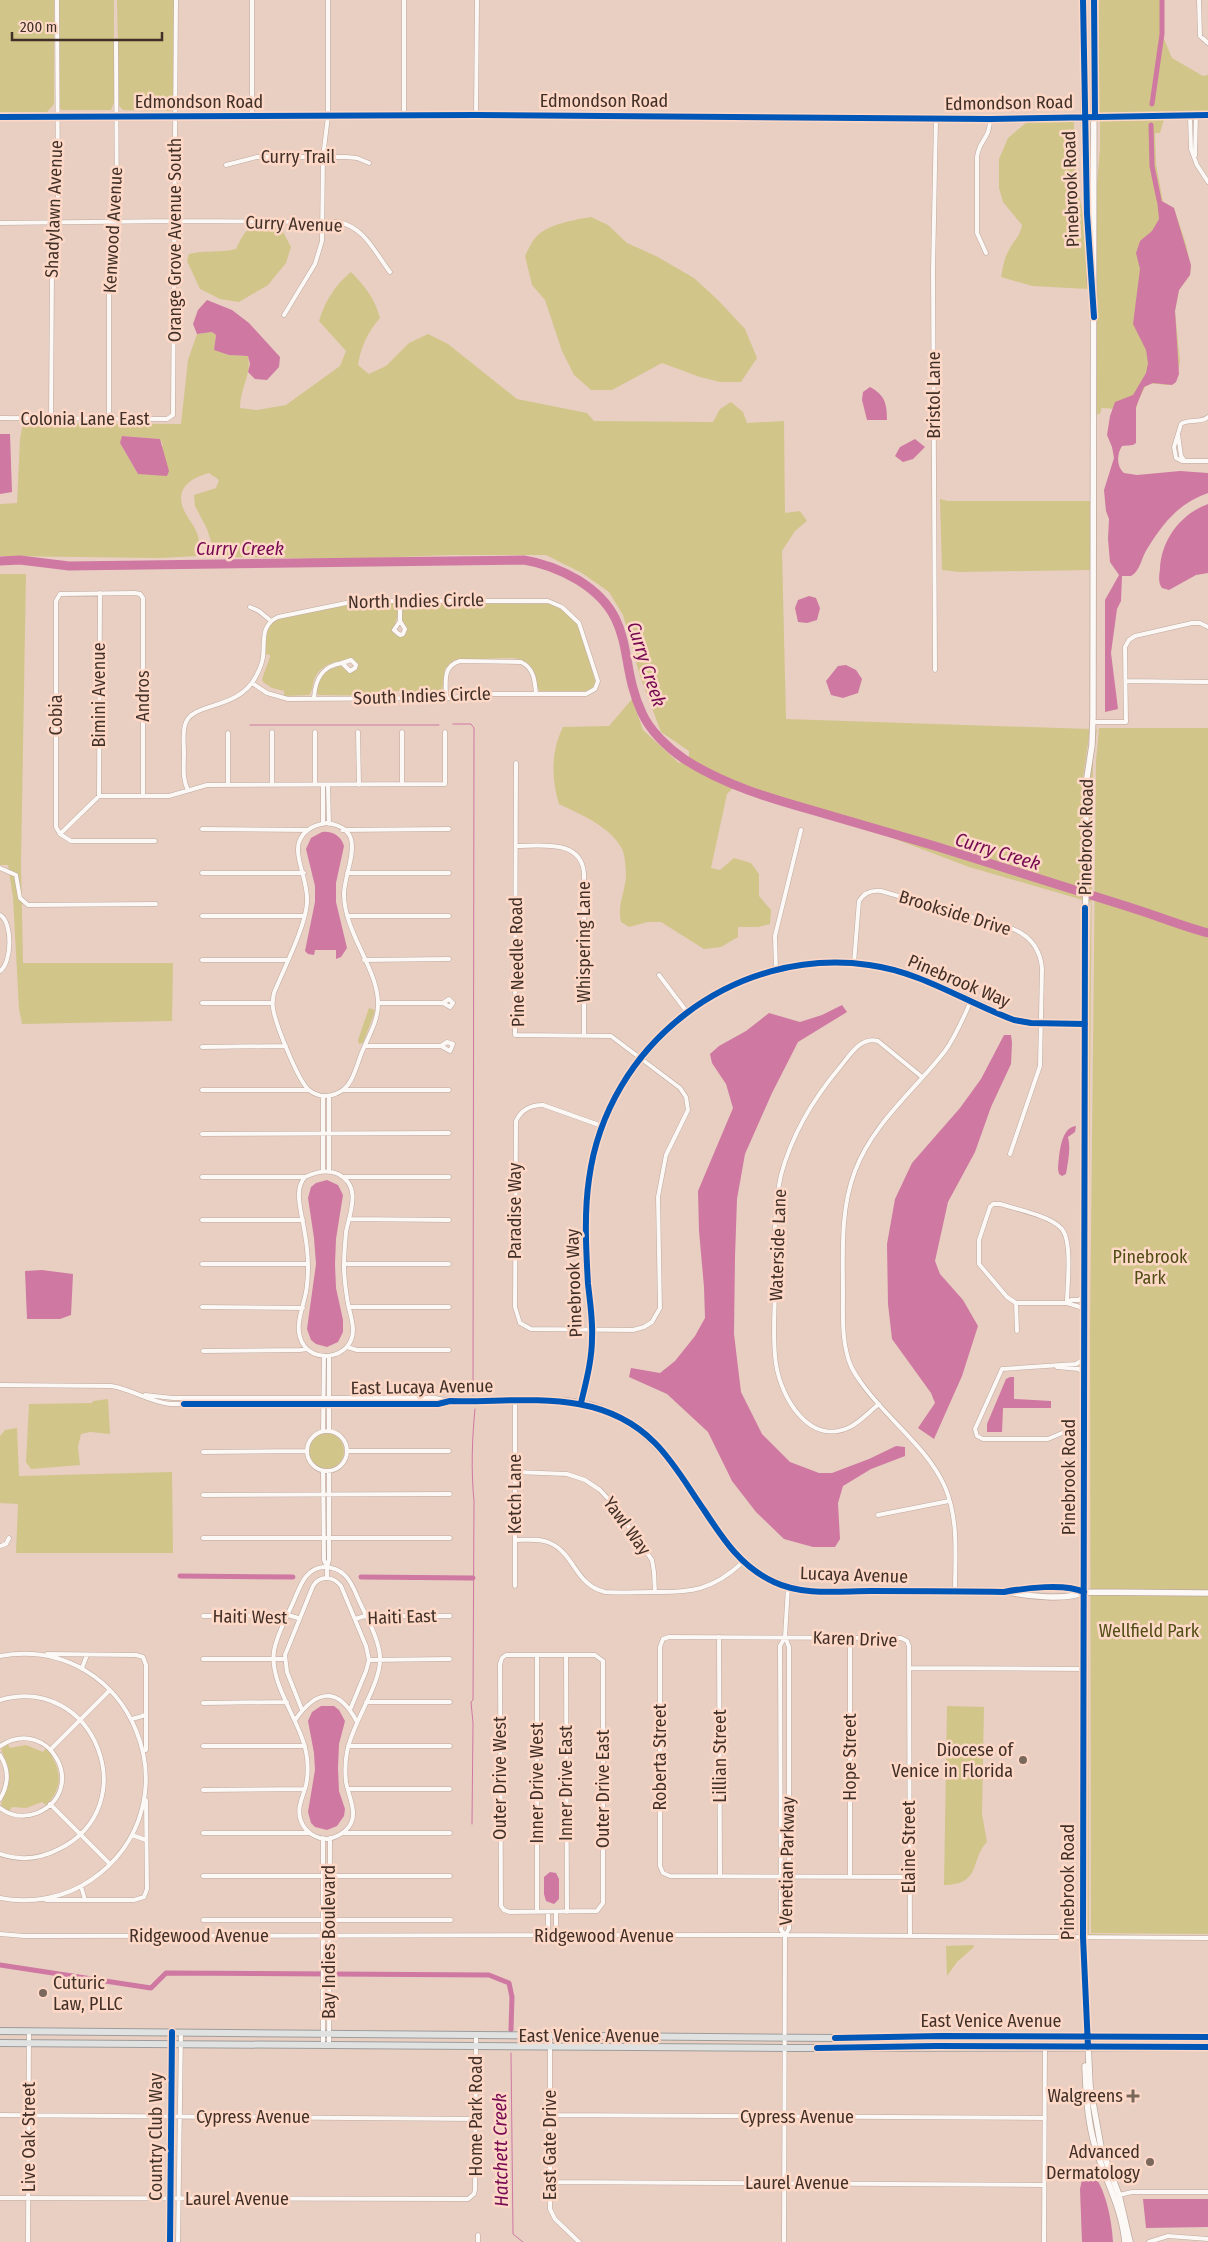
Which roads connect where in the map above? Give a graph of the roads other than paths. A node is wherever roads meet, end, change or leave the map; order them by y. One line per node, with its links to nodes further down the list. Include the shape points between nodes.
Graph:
1 (57, 0): 14 (street, Shadylawn Avenue)
2 (176, 0): 21 (street, Orange Grove Avenue South)
3 (252, 0): 22 (street)
4 (328, 0): 15 (street)
5 (404, 0): 16 (street)
6 (477, 0): 12 (street)
7 (1083, 0): 23 (street, Pinebrook Road)
8 (1094, 0): 17 (street, Pinebrook Road)
9 (1199, 0): 11 (street, via 1199,34)
10 (116, 41): 20 (street, Kenwood Avenue)
11 (1208, 43)
12 (476, 115): 16 (street, Edmondson Road); 24 (street, Edmondson Road)
13 (0, 116): 14 (street, Edmondson Road)
14 (57, 116): 20 (street, Edmondson Road); 33 (street, Shadylawn Avenue)
15 (328, 116): 16 (street, Edmondson Road); 22 (street, Edmondson Road); 26 (street)
16 (404, 116)
17 (1095, 116): 18 (street, Edmondson Road); 23 (street, Edmondson Road); 38 (street, Pinebrook Road)
18 (1193, 116): 19 (street, Edmondson Road); 29 (street, via 1190,141 1194,158)
19 (1208, 116)
20 (117, 117): 21 (street, Edmondson Road); 34 (street, Kenwood Avenue)
21 (176, 117): 22 (street, Edmondson Road); 30 (street, Orange Grove Avenue South)
22 (252, 117)
23 (1084, 117): 25 (street, Edmondson Road); 38 (street, Pinebrook Road, via 1089,270)
24 (936, 119): 25 (street, Edmondson Road); 52 (street, Bristol Lane, via 933,325)
25 (990, 119): 35 (street, via 990,132 977,157 977,233)
26 (323, 157): 27 (street, Curry Trail, via 352,158); 28 (street, Curry Trail, via 257,157); 31 (street)
27 (369, 163)
28 (226, 165)
29 (1208, 182)
30 (176, 221): 31 (street, Curry Avenue); 34 (street, Curry Avenue); 43 (street, Orange Grove Avenue South, via 173,415)
31 (322, 222): 36 (street, Curry Avenue, via 342,223 358,230); 37 (street, via 318,258)
32 (0, 223): 33 (street, Curry Avenue)
33 (57, 223): 34 (street, Curry Avenue); 41 (street, Shadylawn Avenue, via 52,271)
34 (117, 223): 42 (street, Kenwood Avenue, via 110,279)
35 (986, 254)
36 (390, 272)
37 (284, 315)
38 (1094, 317): 60 (street, Pinebrook Road)
39 (1208, 417): 44 (street, via 1184,422 1177,432 1174,455 1179,460)
40 (0, 418): 41 (street, Colonia Lane East)
41 (51, 419): 42 (street, Colonia Lane East)
42 (109, 419): 43 (street, Colonia Lane East)
43 (170, 419)
44 (1208, 461)
45 (100, 593): 76 (street, Bimini Avenue); 77 (street, Andros, via 134,592 142,597); 84 (street, Cobia, via 63,593 56,601 56,824)
46 (400, 600): 48 (street, North Indies Circle, via 347,601); 49 (street); 56 (street, North Indies Circle, via 538,600 558,605 572,614 582,629 598,678)
47 (250, 607): 48 (street)
48 (270, 621): 55 (street, via 263,635 262,662)
49 (400, 621)
50 (1208, 627): 53 (street, via 1194,622 1130,639 1126,645)
51 (342, 663): 58 (street, via 322,672 315,684)
52 (935, 670)
53 (1126, 680): 54 (street); 60 (street, via 1126,722)
54 (1208, 682)
55 (252, 683): 58 (street, South Indies Circle, via 277,697); 75 (street, via 233,699 194,714 186,722 184,780)
56 (595, 689): 57 (street, South Indies Circle, via 586,694)
57 (536, 694): 59 (street, South Indies Circle, via 478,694); 59 (street, via 532,673 524,663 460,661 446,673)
58 (314, 698): 59 (street, South Indies Circle)
59 (446, 698)
60 (1093, 722): 113 (street, Pinebrook Road, via 1086,778)
61 (272, 732): 70 (street)
62 (315, 732): 71 (street)
63 (358, 732): 74 (street)
64 (402, 732): 68 (street)
65 (445, 732): 68 (street, via 445,784)
66 (228, 733): 69 (street)
67 (516, 763): 86 (street, Pine Needle Road)
68 (402, 784): 74 (street)
69 (228, 785): 70 (street); 75 (street, via 202,785)
70 (272, 785): 71 (street)
71 (315, 785): 72 (street)
72 (323, 785): 73 (street); 78 (street)
73 (328, 785): 74 (street); 78 (street)
74 (359, 785)
75 (188, 790): 77 (street, via 169,796)
76 (99, 796): 77 (street); 84 (street)
77 (143, 796)
78 (326, 824): 81 (street); 82 (street)
79 (449, 829): 82 (street)
80 (202, 830): 81 (street)
81 (308, 830): 89 (street, via 298,846)
82 (342, 830): 90 (street, via 353,847)
83 (801, 830): 103 (street, via 775,936)
84 (60, 834): 85 (street, via 75,841)
85 (155, 841)
86 (516, 846): 114 (street, Whispering Lane, via 564,847 577,855 582,863); 114 (street, Pine Needle Road, via 516,1035)
87 (0, 868): 92 (street, via 16,875 20,898 28,905)
88 (202, 873): 89 (street)
89 (304, 873): 95 (street, via 308,896)
90 (347, 873): 91 (street); 96 (street, via 344,894)
91 (449, 873)
92 (156, 904)
93 (0, 915): 104 (street, via 7,921 9,931 8,961)
94 (202, 916): 95 (street)
95 (304, 916): 100 (street)
96 (347, 916): 97 (street); 101 (street)
97 (449, 916)
98 (449, 959): 101 (street)
99 (202, 960): 100 (street)
100 (287, 960): 108 (street)
101 (364, 960): 109 (street)
102 (854, 963): 103 (street, Pinebrook Way, via 818,963); 106 (street, Pinebrook Way, via 911,974); 112 (street, Brookside Drive, via 859,901 873,891 1013,929 1032,942 1040,956)
103 (776, 970): 111 (street, Pinebrook Way, via 724,989)
104 (0, 971)
105 (659, 975): 111 (street)
106 (971, 1001): 112 (street, Pinebrook Way, via 1014,1020); 120 (street, via 949,1044)
107 (202, 1003): 108 (street)
108 (272, 1003): 115 (street)
109 (378, 1003): 110 (street); 116 (street, via 377,1015)
110 (443, 1003)
111 (687, 1012): 119 (street, Pinebrook Way)
112 (1042, 1023): 113 (street, Pinebrook Way); 132 (street, via 1040,1066)
113 (1085, 1024): 147 (street, Pinebrook Road)
114 (584, 1034): 119 (street, Pine Needle Road, via 611,1036)
115 (286, 1046): 118 (street); 122 (street)
116 (365, 1046): 117 (street); 123 (street, via 352,1078)
117 (441, 1046)
118 (202, 1047)
119 (640, 1058): 127 (street, Pinebrook Way, via 618,1091); 155 (street, Pine Needle Road, via 680,1088 688,1104 687,1113 666,1155 660,1186 660,1308 652,1322 639,1329)
120 (922, 1077): 185 (street, via 866,1147 854,1173 845,1209 845,1348 856,1375); 185 (street, Waterside Lane, via 878,1041 860,1044 824,1086 804,1118 786,1157 777,1198 775,1350 778,1376 787,1396 804,1422 831,1432 855,1424)
121 (202, 1090): 122 (street)
122 (309, 1090): 125 (street)
123 (343, 1090): 124 (street); 126 (street)
124 (449, 1090)
125 (323, 1096): 126 (street); 130 (street)
126 (329, 1096): 131 (street)
127 (602, 1126): 155 (street, Pinebrook Way, via 593,1157 587,1201); 155 (street, Paradise Way, via 538,1105 521,1113 515,1130 516,1316 520,1323 531,1329)
128 (449, 1133): 131 (street)
129 (202, 1134): 130 (street)
130 (323, 1134): 131 (street); 133 (street)
131 (329, 1134): 134 (street)
132 (1010, 1154)
133 (323, 1171): 134 (street); 136 (street)
134 (329, 1171): 137 (street)
135 (202, 1177): 136 (street)
136 (305, 1177): 140 (street, via 300,1184 299,1195)
137 (343, 1177): 138 (street); 141 (street, via 353,1194)
138 (449, 1177)
139 (202, 1220): 140 (street)
140 (303, 1220): 144 (street)
141 (349, 1220): 142 (street); 145 (street)
142 (449, 1220)
143 (202, 1264): 144 (street)
144 (308, 1264): 153 (street)
145 (344, 1264): 146 (street); 151 (street)
146 (450, 1264)
147 (1084, 1293): 149 (street, via 1080,1299); 154 (street, Pinebrook Road)
148 (1016, 1303): 149 (street); 149 (street, via 979,1264 980,1237 990,1207 995,1203 1052,1222 1063,1230 1067,1244); 156 (street)
149 (1067, 1303): 154 (street, via 1080,1307)
150 (202, 1307): 153 (street)
151 (349, 1307): 152 (street); 157 (street, via 353,1329 352,1340)
152 (450, 1307)
153 (303, 1308): 158 (street, via 299,1331)
154 (1084, 1314): 163 (street, Pinebrook Road)
155 (592, 1330): 177 (street, Pinebrook Way)
156 (1017, 1331)
157 (347, 1347): 159 (street, via 357,1350); 162 (street)
158 (307, 1348): 160 (street); 161 (street)
159 (450, 1350)
160 (202, 1351)
161 (324, 1356): 162 (street); 171 (street)
162 (329, 1356): 172 (street)
163 (1084, 1359): 164 (street, via 1079,1364); 165 (street, Pinebrook Road)
164 (1054, 1367): 165 (street, via 1079,1370); 188 (street, via 1002,1369 975,1432 983,1439 1048,1439)
165 (1084, 1376): 216 (street, Pinebrook Road)
166 (0, 1385): 167 (street, via 112,1386)
167 (138, 1394): 168 (street); 178 (street, East Lucaya Avenue, via 154,1401)
168 (178, 1398): 169 (street); 178 (street)
169 (228, 1398): 170 (street); 179 (street)
170 (277, 1398): 171 (street); 180 (street)
171 (324, 1398): 172 (street); 181 (street)
172 (329, 1398): 173 (street); 182 (street)
173 (366, 1398): 174 (street); 183 (street)
174 (406, 1398): 175 (street); 184 (street)
175 (450, 1400): 176 (street, East Lucaya Avenue); 184 (street, East Lucaya Avenue)
176 (514, 1401): 177 (street, East Lucaya Avenue); 195 (street, Ketch Lane)
177 (582, 1403): 209 (street, Lucaya Avenue, via 616,1414 650,1438 670,1461 729,1547)
178 (178, 1404): 179 (street, East Lucaya Avenue)
179 (228, 1404): 180 (street, East Lucaya Avenue)
180 (277, 1404): 181 (street, East Lucaya Avenue)
181 (324, 1404): 182 (street, East Lucaya Avenue); 186 (street)
182 (329, 1404): 183 (street, East Lucaya Avenue); 187 (street)
183 (366, 1404): 184 (street, East Lucaya Avenue)
184 (406, 1404)
185 (879, 1404): 200 (street, via 932,1466)
186 (323, 1431): 187 (street); 192 (street, via 309,1440)
187 (329, 1431): 189 (street, via 342,1438)
188 (1062, 1434)
189 (347, 1451): 190 (street); 194 (street, via 340,1467)
190 (450, 1451)
191 (203, 1452): 192 (street)
192 (306, 1452): 193 (street, via 311,1464)
193 (323, 1471): 194 (street); 198 (street)
194 (329, 1472): 199 (street)
195 (515, 1472): 207 (street, Ketch Lane); 215 (street, Yawl Way, via 566,1474 585,1480 600,1490 652,1560)
196 (450, 1494): 199 (street)
197 (203, 1495): 198 (street)
198 (323, 1495): 199 (street); 204 (street)
199 (329, 1495): 205 (street)
200 (950, 1500): 201 (street); 214 (street, via 955,1535)
201 (878, 1515)
202 (9, 1538): 208 (street)
203 (203, 1538): 204 (street)
204 (323, 1538): 205 (street); 210 (street)
205 (329, 1538): 206 (street); 210 (street)
206 (450, 1538)
207 (515, 1540): 212 (street, Ketch Lane); 215 (street, via 552,1544 586,1583 600,1591)
208 (0, 1546)
209 (744, 1562): 213 (street, Lucaya Avenue, via 764,1577); 215 (street, via 722,1580 705,1588 687,1592)
210 (326, 1567): 211 (street); 218 (street, via 315,1569 304,1578); 220 (street, via 339,1570 348,1577)
211 (326, 1578): 222 (street, via 315,1582); 223 (street, via 340,1585)
212 (515, 1586)
213 (788, 1588): 214 (street, Lucaya Avenue); 225 (street, Venetian Parkway)
214 (955, 1591): 216 (street, Lucaya Avenue, via 1055,1596 1074,1596)
215 (655, 1592)
216 (1084, 1592): 217 (street, Lucaya Avenue); 241 (street, Pinebrook Road)
217 (1208, 1593)
218 (288, 1615): 219 (street, Haiti West); 222 (street, Haiti West); 234 (street)
219 (203, 1616)
220 (365, 1616): 221 (street, Haiti East); 223 (street, Haiti East); 236 (street)
221 (450, 1616)
222 (298, 1618): 235 (street)
223 (355, 1619): 238 (street)
224 (719, 1637): 225 (street, Karen Drive); 227 (street, Karen Drive, via 669,1637); 290 (street, Lillian Street)
225 (785, 1637): 226 (street, Karen Drive); 254 (street, Venetian Parkway, via 780,1646); 255 (street, Venetian Parkway, via 789,1647)
226 (850, 1638): 240 (street, Karen Drive, via 904,1639 909,1646); 293 (street, Hope Street)
227 (662, 1640): 290 (street, Roberta Street, via 660,1866 663,1873 670,1876)
228 (37, 1654): 229 (street); 230 (street); 239 (street)
229 (0, 1655)
230 (87, 1655): 239 (street); 250 (street, via 136,1655 144,1658)
231 (537, 1655): 232 (street, Outer Drive West); 299 (street, Inner Drive West); 299 (street, Outer Drive West, via 506,1655 500,1662 500,1902 507,1911)
232 (566, 1655): 302 (street, Inner Drive East); 302 (street, Outer Drive East, via 595,1655 602,1659 603,1664 603,1905 596,1912)
233 (203, 1659): 234 (street)
234 (274, 1659): 235 (street); 244 (street)
235 (284, 1659): 248 (street)
236 (380, 1659): 237 (street); 238 (street); 245 (street)
237 (450, 1659)
238 (369, 1660): 249 (street)
239 (82, 1668): 242 (street)
240 (909, 1668): 241 (street, Karen Drive); 294 (street, Elaine Street)
241 (1084, 1669): 314 (street, Pinebrook Road)
242 (110, 1690): 251 (street); 252 (street)
243 (0, 1700): 251 (street, via 18,1696 39,1697 64,1707)
244 (287, 1702): 247 (street); 253 (street)
245 (366, 1702): 246 (street); 256 (street)
246 (450, 1702)
247 (203, 1703)
248 (302, 1710): 249 (street, via 314,1700 327,1696 343,1701); 253 (street)
249 (350, 1710): 256 (street)
250 (146, 1714): 252 (street); 264 (street)
251 (80, 1719): 262 (street); 279 (street, via 98,1747 104,1779 98,1806)
252 (132, 1719): 264 (street)
253 (295, 1720): 259 (street)
254 (780, 1721): 255 (street); 270 (street, Venetian Parkway)
255 (789, 1721): 271 (street, Venetian Parkway)
256 (357, 1722): 260 (street)
257 (0, 1746): 262 (street, via 25,1738)
258 (203, 1746): 259 (street)
259 (305, 1746): 266 (street, via 308,1770)
260 (348, 1746): 261 (street); 267 (street, via 345,1766)
261 (450, 1746)
262 (51, 1749): 273 (street, via 59,1762 62,1776 59,1792)
263 (0, 1755): 272 (street, via 7,1776)
264 (146, 1764): 265 (street)
265 (146, 1788): 280 (street, via 142,1811); 283 (street)
266 (305, 1789): 269 (street); 276 (street, via 299,1813 302,1824)
267 (348, 1789): 268 (street); 277 (street, via 354,1815)
268 (450, 1789)
269 (203, 1790)
270 (781, 1797): 271 (street); 291 (street, Venetian Parkway)
271 (789, 1797): 292 (street, Venetian Parkway)
272 (0, 1798)
273 (50, 1804): 274 (street, via 37,1813 26,1815 12,1814); 279 (street)
274 (0, 1808)
275 (203, 1833): 276 (street)
276 (310, 1833): 281 (street)
277 (343, 1833): 278 (street); 282 (street)
278 (450, 1833)
279 (80, 1834): 284 (street, via 66,1846 41,1856 22,1858); 285 (street)
280 (132, 1835): 283 (street); 285 (street)
281 (323, 1838): 282 (street); 287 (street, Bay Indies Boulevard)
282 (330, 1838): 288 (street, Bay Indies Boulevard)
283 (146, 1840): 298 (street, via 144,1897)
284 (0, 1854)
285 (110, 1864): 295 (street)
286 (203, 1876): 287 (street)
287 (324, 1876): 288 (street); 304 (street, Bay Indies Boulevard)
288 (329, 1876): 289 (street); 305 (street, Bay Indies Boulevard)
289 (450, 1876)
290 (720, 1876): 291 (street)
291 (781, 1876): 292 (street); 308 (street, Venetian Parkway, via 781,1930)
292 (789, 1876): 293 (street); 308 (street, Venetian Parkway, via 789,1929)
293 (850, 1876): 294 (street)
294 (909, 1877): 313 (street, Elaine Street)
295 (81, 1886): 297 (street); 298 (street)
296 (0, 1898): 297 (street)
297 (34, 1900): 298 (street)
298 (85, 1900)
299 (537, 1912): 300 (street, Outer Drive West)
300 (548, 1912): 301 (street, Outer Drive West); 311 (street)
301 (556, 1912): 302 (street, Outer Drive East); 312 (street)
302 (566, 1912)
303 (203, 1920): 304 (street)
304 (324, 1920): 305 (street); 309 (street, Bay Indies Boulevard)
305 (330, 1920): 306 (street); 310 (street, Bay Indies Boulevard)
306 (451, 1920)
307 (0, 1934): 309 (street, Ridgewood Avenue)
308 (785, 1935): 312 (street, Ridgewood Avenue); 313 (street, Ridgewood Avenue); 323 (street)
309 (324, 1936): 310 (street, Ridgewood Avenue); 320 (street, Bay Indies Boulevard)
310 (330, 1936): 311 (street, Ridgewood Avenue); 320 (street, Bay Indies Boulevard)
311 (548, 1936): 312 (street, Ridgewood Avenue)
312 (556, 1936)
313 (910, 1936): 314 (street, Ridgewood Avenue)
314 (1083, 1937): 315 (street, Ridgewood Avenue); 324 (street, Pinebrook Road)
315 (1208, 1938)
316 (0, 2031): 317 (main road, East Venice Avenue)
317 (29, 2031): 318 (main road, East Venice Avenue); 327 (street, Live Oak Street)
318 (172, 2032): 319 (main road, East Venice Avenue); 329 (street, Country Club Way)
319 (181, 2032): 320 (main road, East Venice Avenue); 330 (street, Country Club Way)
320 (326, 2034): 321 (main road, East Venice Avenue); 331 (street, Bay Indies Boulevard)
321 (476, 2036): 322 (main road, East Venice Avenue); 332 (street, Home Park Road)
322 (550, 2036): 323 (main road, East Venice Avenue); 334 (street, East Gate Drive)
323 (784, 2037): 324 (main road, East Venice Avenue); 338 (street)
324 (1088, 2037): 325 (main road, East Venice Avenue); 335 (street, Pinebrook Road)
325 (1208, 2037)
326 (0, 2043): 327 (main road, East Venice Avenue)
327 (29, 2043): 329 (main road, East Venice Avenue); 341 (street, Live Oak Street)
328 (1208, 2043): 336 (main road)
329 (172, 2044): 330 (main road, East Venice Avenue); 343 (street, Country Club Way)
330 (180, 2044): 331 (main road, East Venice Avenue); 344 (street, Country Club Way)
331 (326, 2045): 332 (main road, East Venice Avenue)
332 (476, 2046): 334 (main road, East Venice Avenue); 347 (street, Home Park Road)
333 (1045, 2046): 335 (main road, East Venice Avenue); 338 (main road, East Venice Avenue); 346 (street)
334 (550, 2047): 338 (main road, East Venice Avenue); 342 (street, East Gate Drive)
335 (1088, 2047): 336 (main road, East Venice Avenue); 339 (street, Pinebrook Road, via 1085,2058)
336 (1191, 2047): 337 (main road, East Venice Avenue)
337 (1208, 2047)
338 (784, 2048): 345 (street)
339 (1090, 2107): 352 (street, Pinebrook Road); 368 (street, Pinebrook Road, via 1093,2140 1114,2194)
340 (0, 2115): 341 (street, Cypress Avenue)
341 (29, 2115): 343 (street, Cypress Avenue); 355 (street, Live Oak Street)
342 (549, 2115): 345 (street, Cypress Avenue); 348 (street, East Gate Drive)
343 (171, 2117): 344 (street, Cypress Avenue); 356 (street, Country Club Way)
344 (179, 2117): 347 (street, Cypress Avenue); 357 (street, Country Club Way)
345 (784, 2117): 346 (street, Cypress Avenue); 349 (street)
346 (1045, 2118): 350 (street)
347 (476, 2119): 353 (street, Home Park Road, via 475,2190)
348 (549, 2182): 349 (street, Laurel Avenue); 365 (street, East Gate Drive, via 552,2213)
349 (784, 2183): 350 (street, Laurel Avenue); 366 (street)
350 (1044, 2185): 367 (street)
351 (1208, 2192): 352 (street, via 1132,2192)
352 (1119, 2195): 369 (street, Pinebrook Road)
353 (472, 2196): 357 (street, Laurel Avenue, via 463,2200)
354 (0, 2198): 355 (street, Laurel Avenue)
355 (28, 2198): 356 (street, Laurel Avenue); 361 (street, Live Oak Street)
356 (171, 2199): 357 (street, Laurel Avenue); 362 (street, Country Club Way)
357 (178, 2199): 363 (street, Country Club Way)
358 (478, 2235): 364 (street)
359 (1162, 2237): 360 (street); 370 (street); 371 (street)
360 (1208, 2239)
361 (28, 2242)
362 (170, 2242)
363 (178, 2242)
364 (478, 2242)
365 (579, 2242)
366 (784, 2242)
367 (1044, 2242)
368 (1124, 2242)
369 (1130, 2242)
370 (1150, 2242)
371 (1157, 2242)

